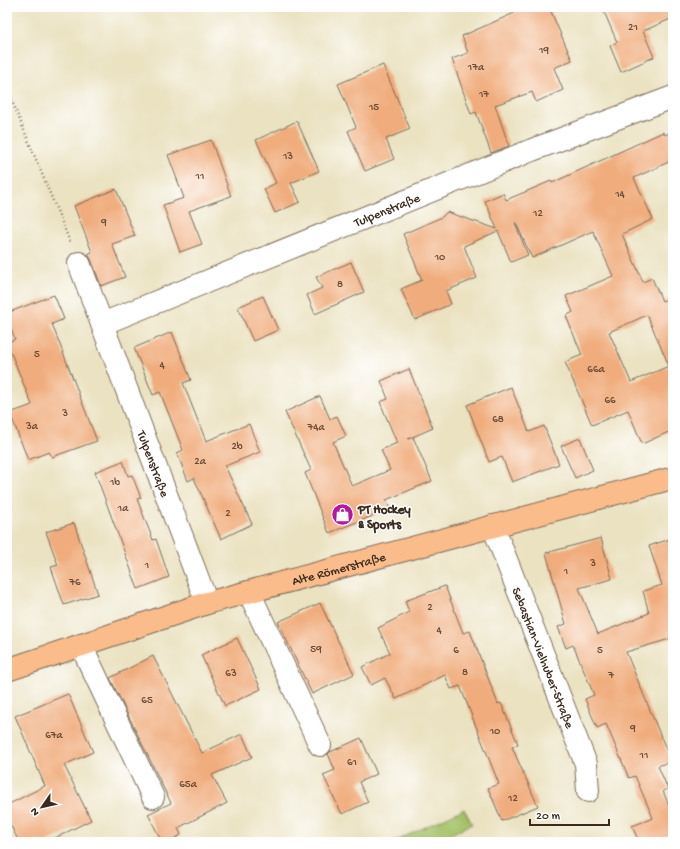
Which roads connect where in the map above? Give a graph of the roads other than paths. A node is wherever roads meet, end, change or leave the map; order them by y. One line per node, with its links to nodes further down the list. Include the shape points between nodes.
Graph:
1 (673, 97): 3 (street, Tulpenstraße, via 532,150)
2 (79, 263): 3 (street, Tulpenstraße)
3 (102, 324): 7 (street, Tulpenstraße)
4 (673, 478): 5 (main road, Alte Römerstraße)
5 (493, 526): 6 (main road, Alte Römerstraße); 11 (street, Sebastian-Vielhuber-Straße, via 586,764)
6 (249, 592): 7 (main road, Alte Römerstraße); 10 (street)
7 (207, 603): 8 (main road, Alte Römerstraße)
8 (81, 645): 9 (main road, Alte Römerstraße); 12 (street)
9 (7, 670)
10 (320, 746)
11 (588, 791)
12 (153, 797)

